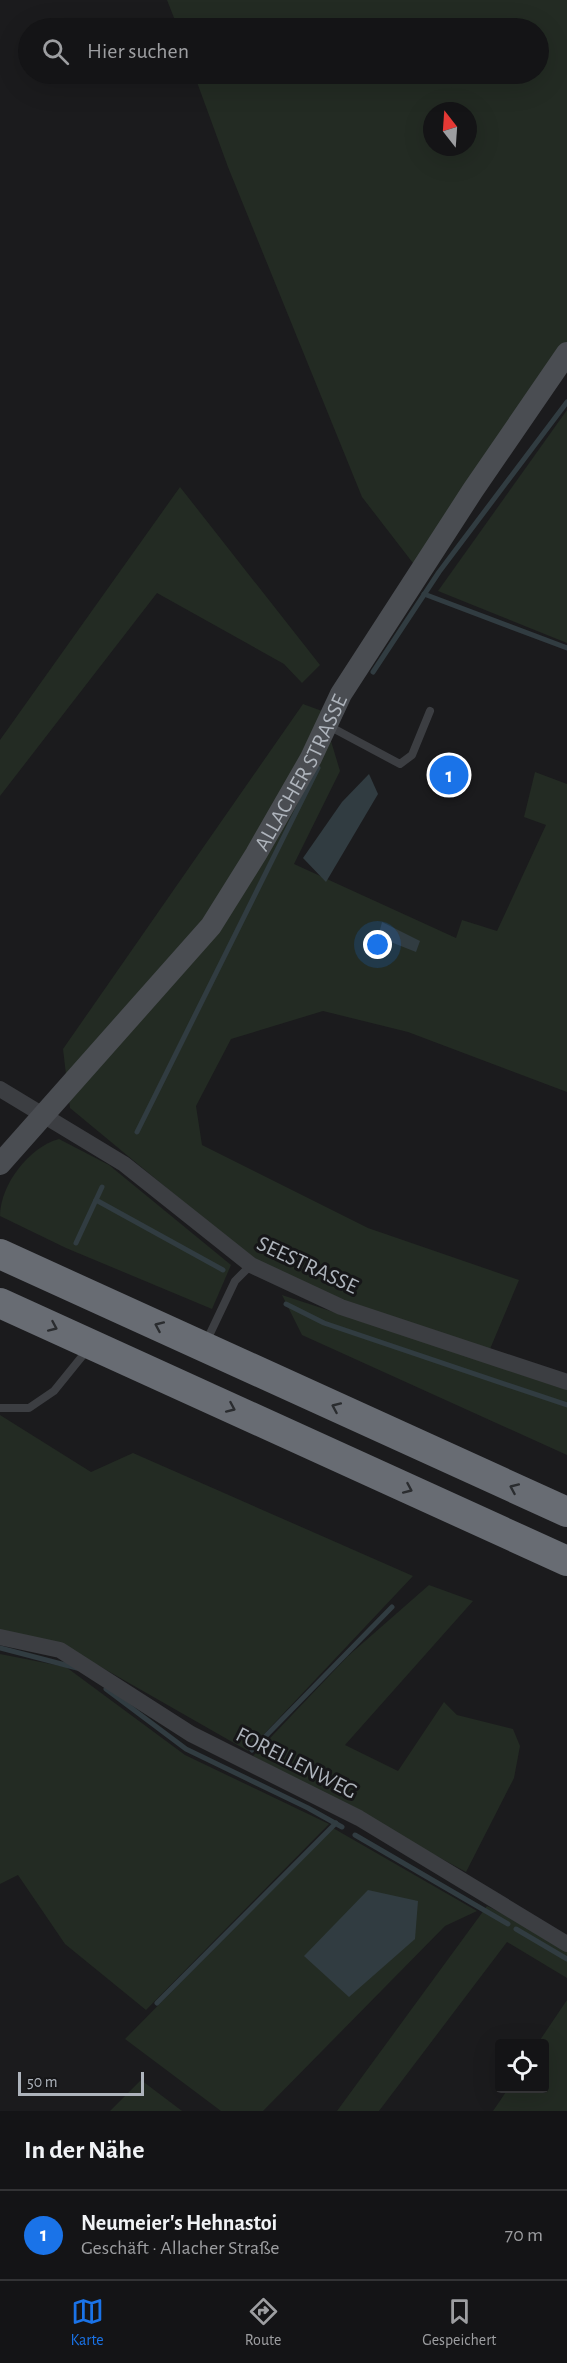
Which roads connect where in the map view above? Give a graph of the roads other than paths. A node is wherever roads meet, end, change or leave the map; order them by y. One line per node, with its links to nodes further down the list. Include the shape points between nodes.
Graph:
1 (567, 353): 3 (street, ALLACHER STRASSE, via 340,694)
2 (430, 711): 3 (lane, via 412,755 400,764)
3 (326, 725): 5 (street, ALLACHER STRASSE, via 267,835 211,926)
4 (0, 1089): 5 (street, SEESTRASSE)
5 (42, 1114): 6 (street, ALLACHER STRASSE); 8 (street, SEESTRASSE, via 124,1164)
6 (0, 1164)
7 (0, 1254): 11 (highway, one-way to 7)
8 (251, 1265): 11 (lane, via 235,1281); 12 (street, SEESTRASSE, via 341,1306)
9 (0, 1303): 10 (highway, one-way to 10)
10 (92, 1344): 13 (lane, via 54,1391 29,1408); 15 (highway, one-way to 15)
11 (204, 1347): 14 (highway, one-way to 11)
12 (567, 1382)
13 (0, 1408)
14 (567, 1512)
15 (567, 1561)
16 (0, 1637): 17 (street, FORELLENWEG, via 60,1650 191,1734 359,1818)
17 (567, 1944)

